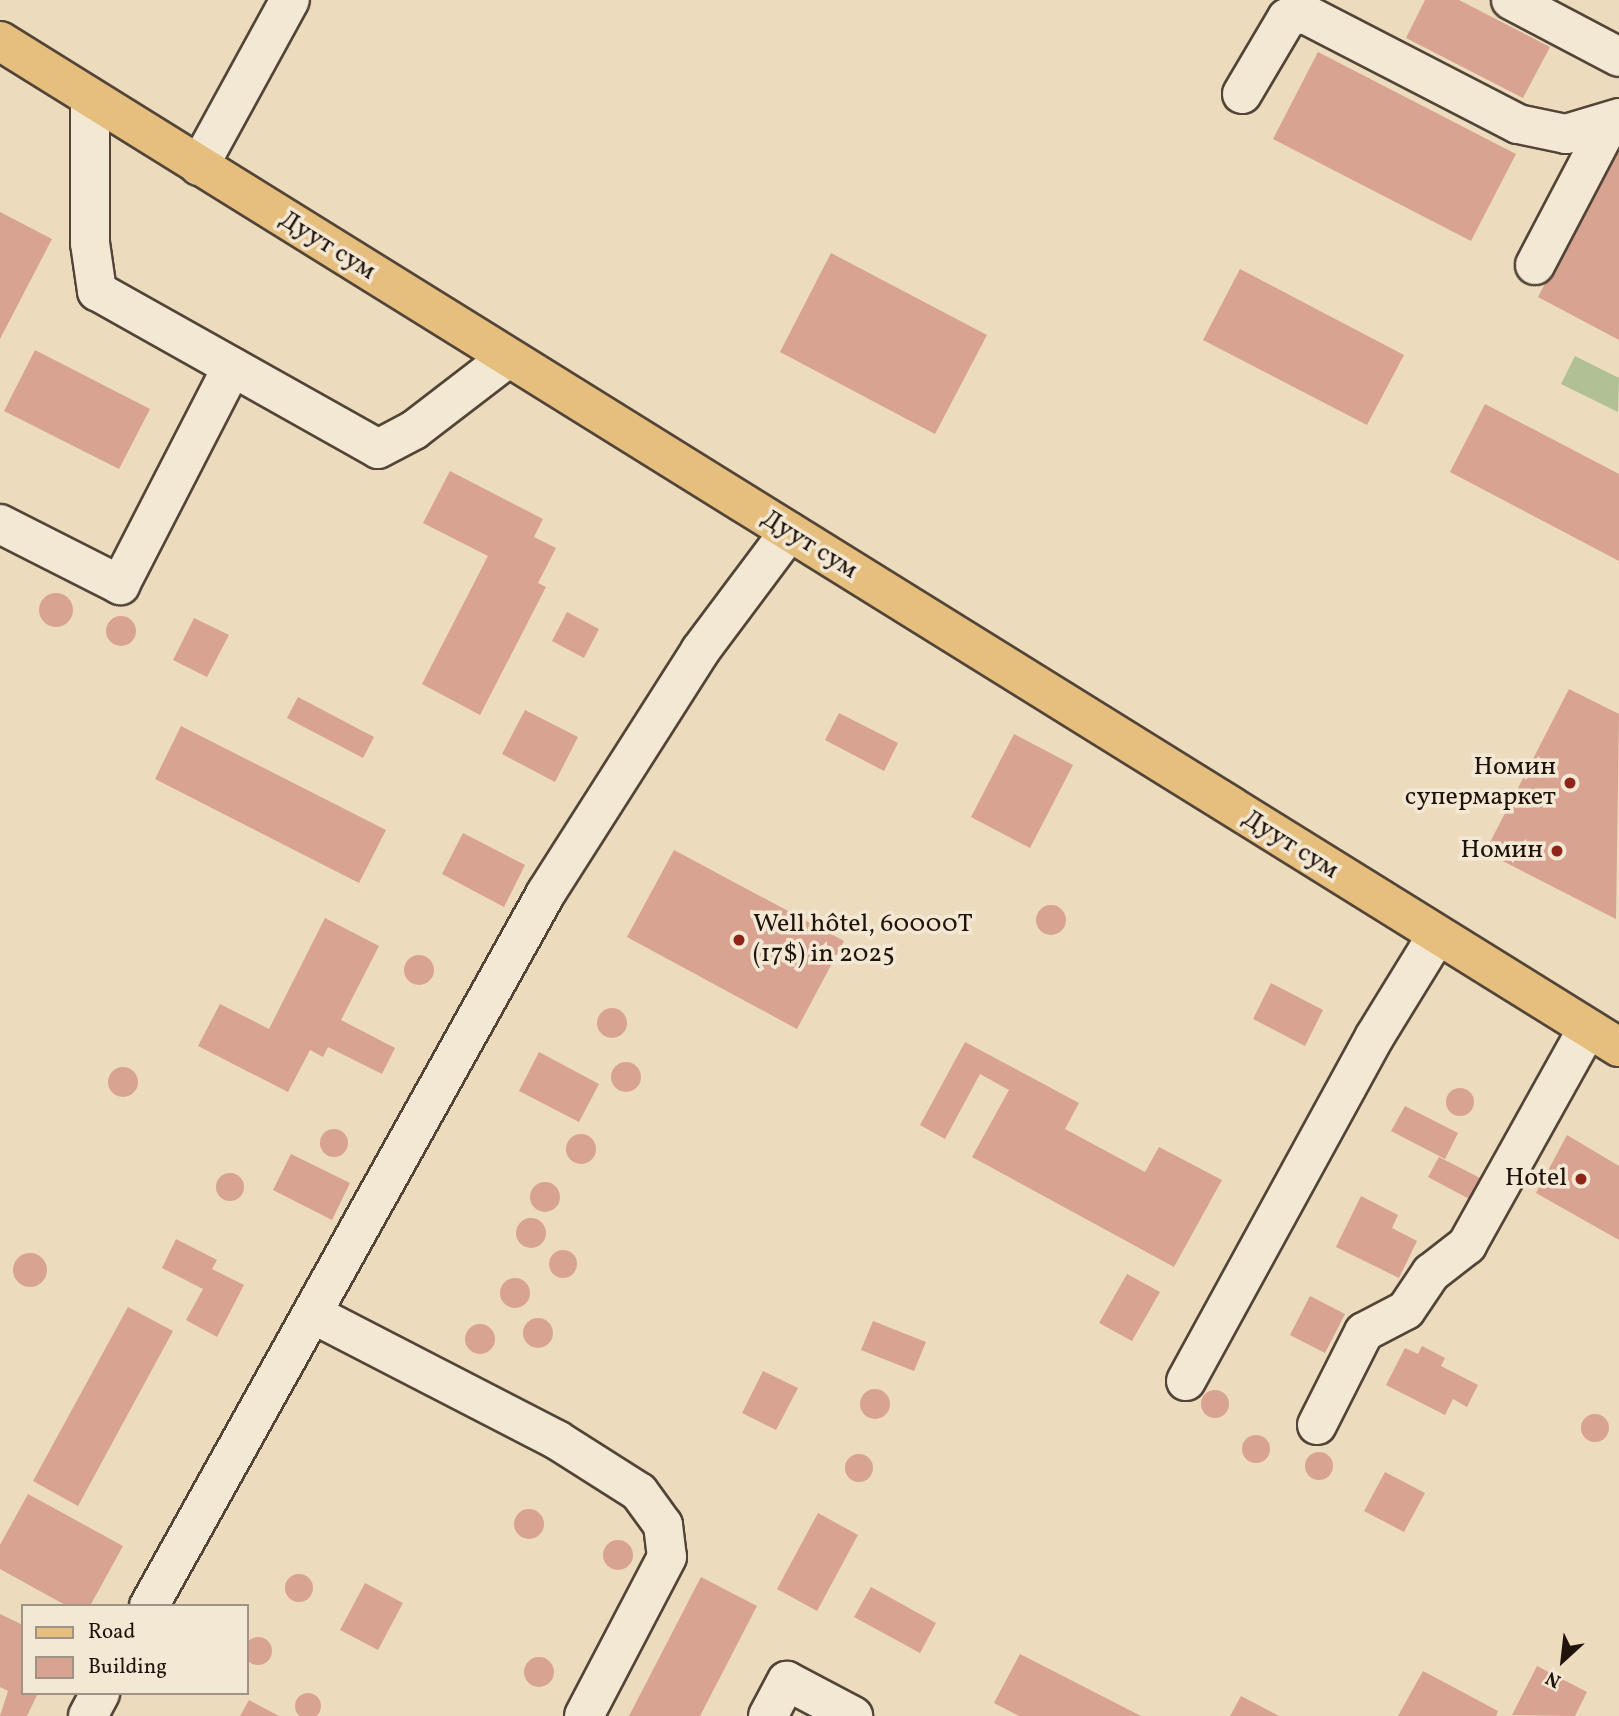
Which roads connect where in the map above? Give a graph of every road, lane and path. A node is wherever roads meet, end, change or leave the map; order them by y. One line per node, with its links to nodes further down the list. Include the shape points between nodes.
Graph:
1 (290, 0): 9 (street)
2 (1511, 0): 5 (street)
3 (1318, 6): 6 (street, via 1287,18); 8 (street, via 1518,124 1566,134)
4 (0, 41): 7 (main road, Дуут сум)
5 (1619, 57)
6 (1242, 94)
7 (90, 98): 9 (main road, Дуут сум); 12 (street, via 90,243 97,291)
8 (1615, 120): 10 (street)
9 (199, 166): 11 (main road, Дуут сум)
10 (1535, 265)
11 (508, 358): 12 (street, via 414,430 378,449); 14 (main road, Дуут сум)
12 (232, 367): 13 (street, via 120,585)
13 (0, 524)
14 (789, 532): 15 (main road, Дуут сум); 17 (street, via 700,651 546,892)
15 (1436, 937): 16 (main road, Дуут сум); 18 (street, via 1375,1036)
16 (1603, 1037): 19 (street, via 1466,1245 1431,1273 1406,1310 1364,1332)
17 (313, 1314): 20 (street); 23 (street, via 557,1440 639,1492 663,1525 667,1558)
18 (1186, 1381)
19 (1317, 1425)
20 (150, 1604)
21 (99, 1695): 22 (street)
22 (88, 1716)
23 (584, 1716)
24 (768, 1716): 25 (street, via 788,1681)
25 (852, 1716)

